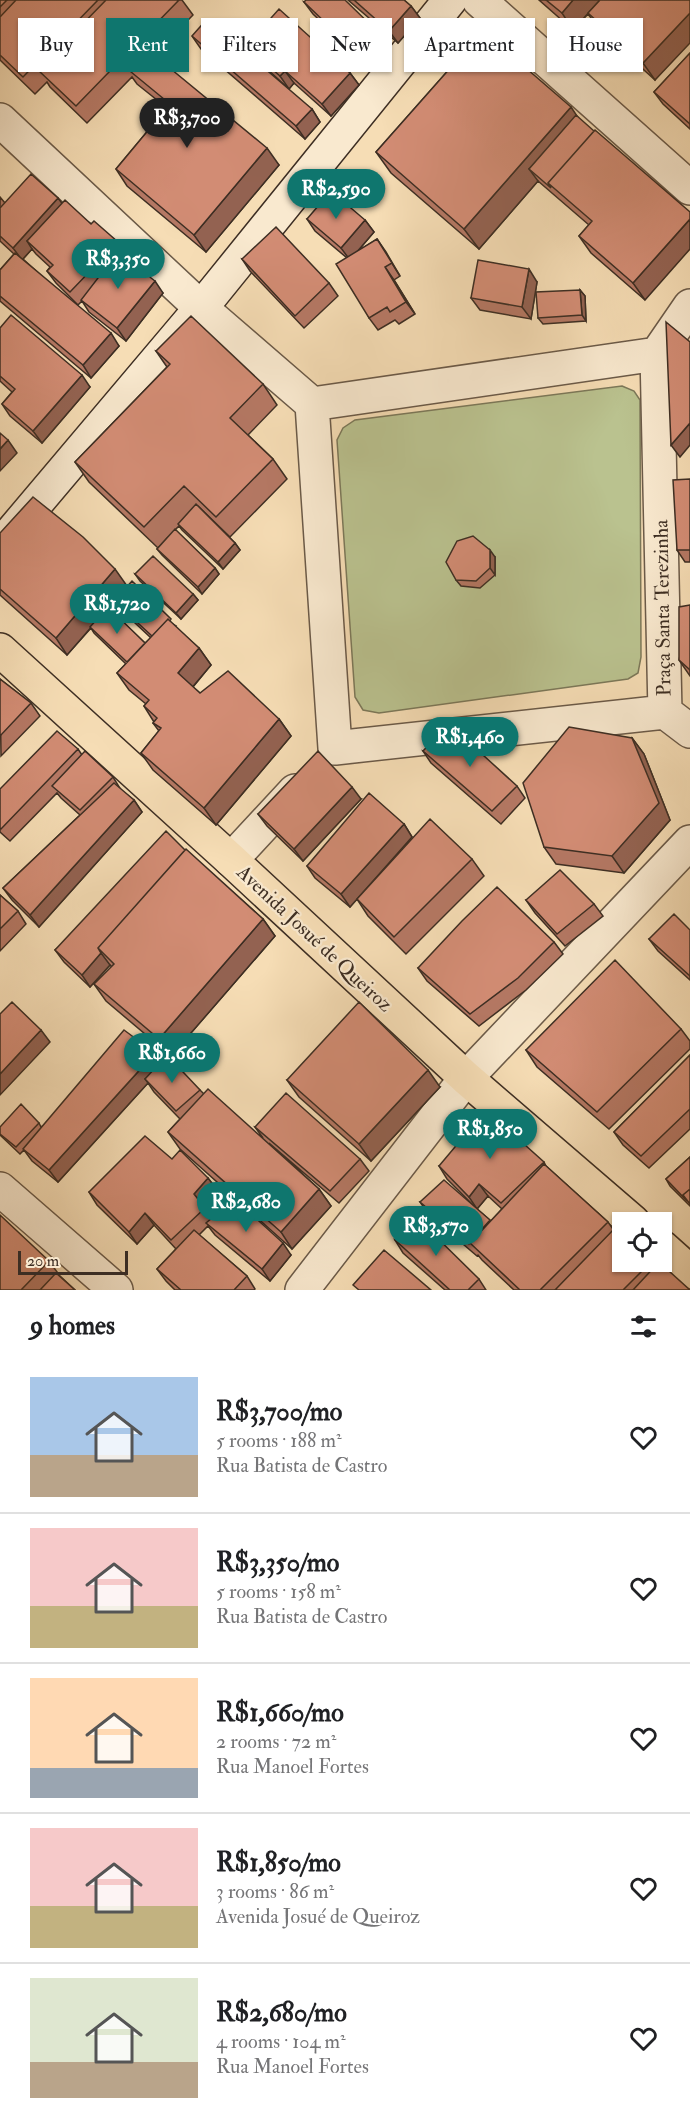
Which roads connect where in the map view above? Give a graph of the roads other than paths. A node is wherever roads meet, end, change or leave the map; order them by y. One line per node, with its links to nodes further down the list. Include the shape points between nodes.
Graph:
1 (450, 0): 6 (street)
2 (479, 0): 4 (street)
3 (0, 120): 6 (street)
4 (690, 188)
5 (690, 306): 7 (street)
6 (201, 308): 8 (street); 9 (street)
7 (657, 354): 8 (street); 11 (street, Praça Santa Terezinha)
8 (312, 404): 12 (street)
9 (0, 546)
10 (0, 650): 14 (main road, Avenida Josué de Queiroz)
11 (677, 722): 12 (street, Praça Santa Terezinha)
12 (335, 748): 14 (street)
13 (690, 842): 15 (street)
14 (231, 860): 15 (main road, Avenida Josué de Queiroz)
15 (466, 1078): 17 (main road, Avenida Josué de Queiroz); 21 (street)
16 (0, 1189): 20 (street)
17 (621, 1212)
18 (672, 1256): 19 (main road)
19 (690, 1272)
20 (116, 1290)
21 (302, 1290)

